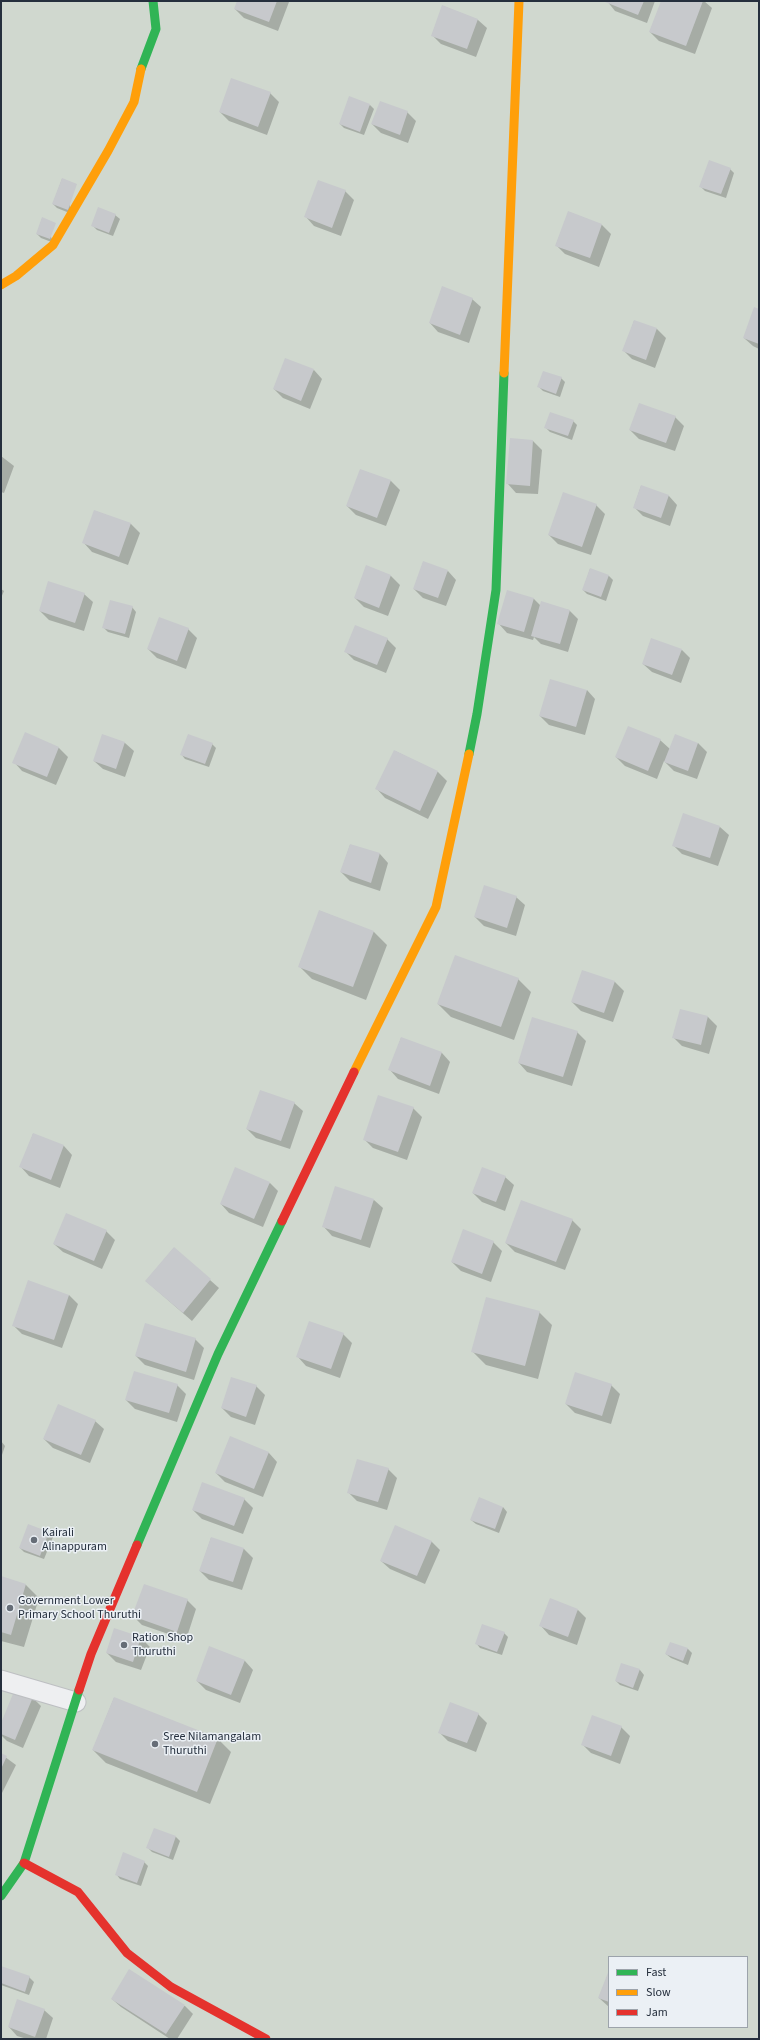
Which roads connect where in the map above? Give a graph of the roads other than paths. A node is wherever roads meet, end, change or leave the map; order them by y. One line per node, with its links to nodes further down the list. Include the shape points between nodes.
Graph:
1 (152, 1): 3 (main road, via 156,29 141,69 134,102 108,151 53,245 16,276)
2 (519, 1): 5 (main road, via 496,590 477,714 436,908 218,1354 91,1654)
3 (1, 285)
4 (1, 1680): 5 (street)
5 (76, 1702): 6 (main road)
6 (24, 1863): 7 (main road); 8 (main road, via 78,1892 127,1953 170,1987)
7 (1, 1896)
8 (266, 2039)

